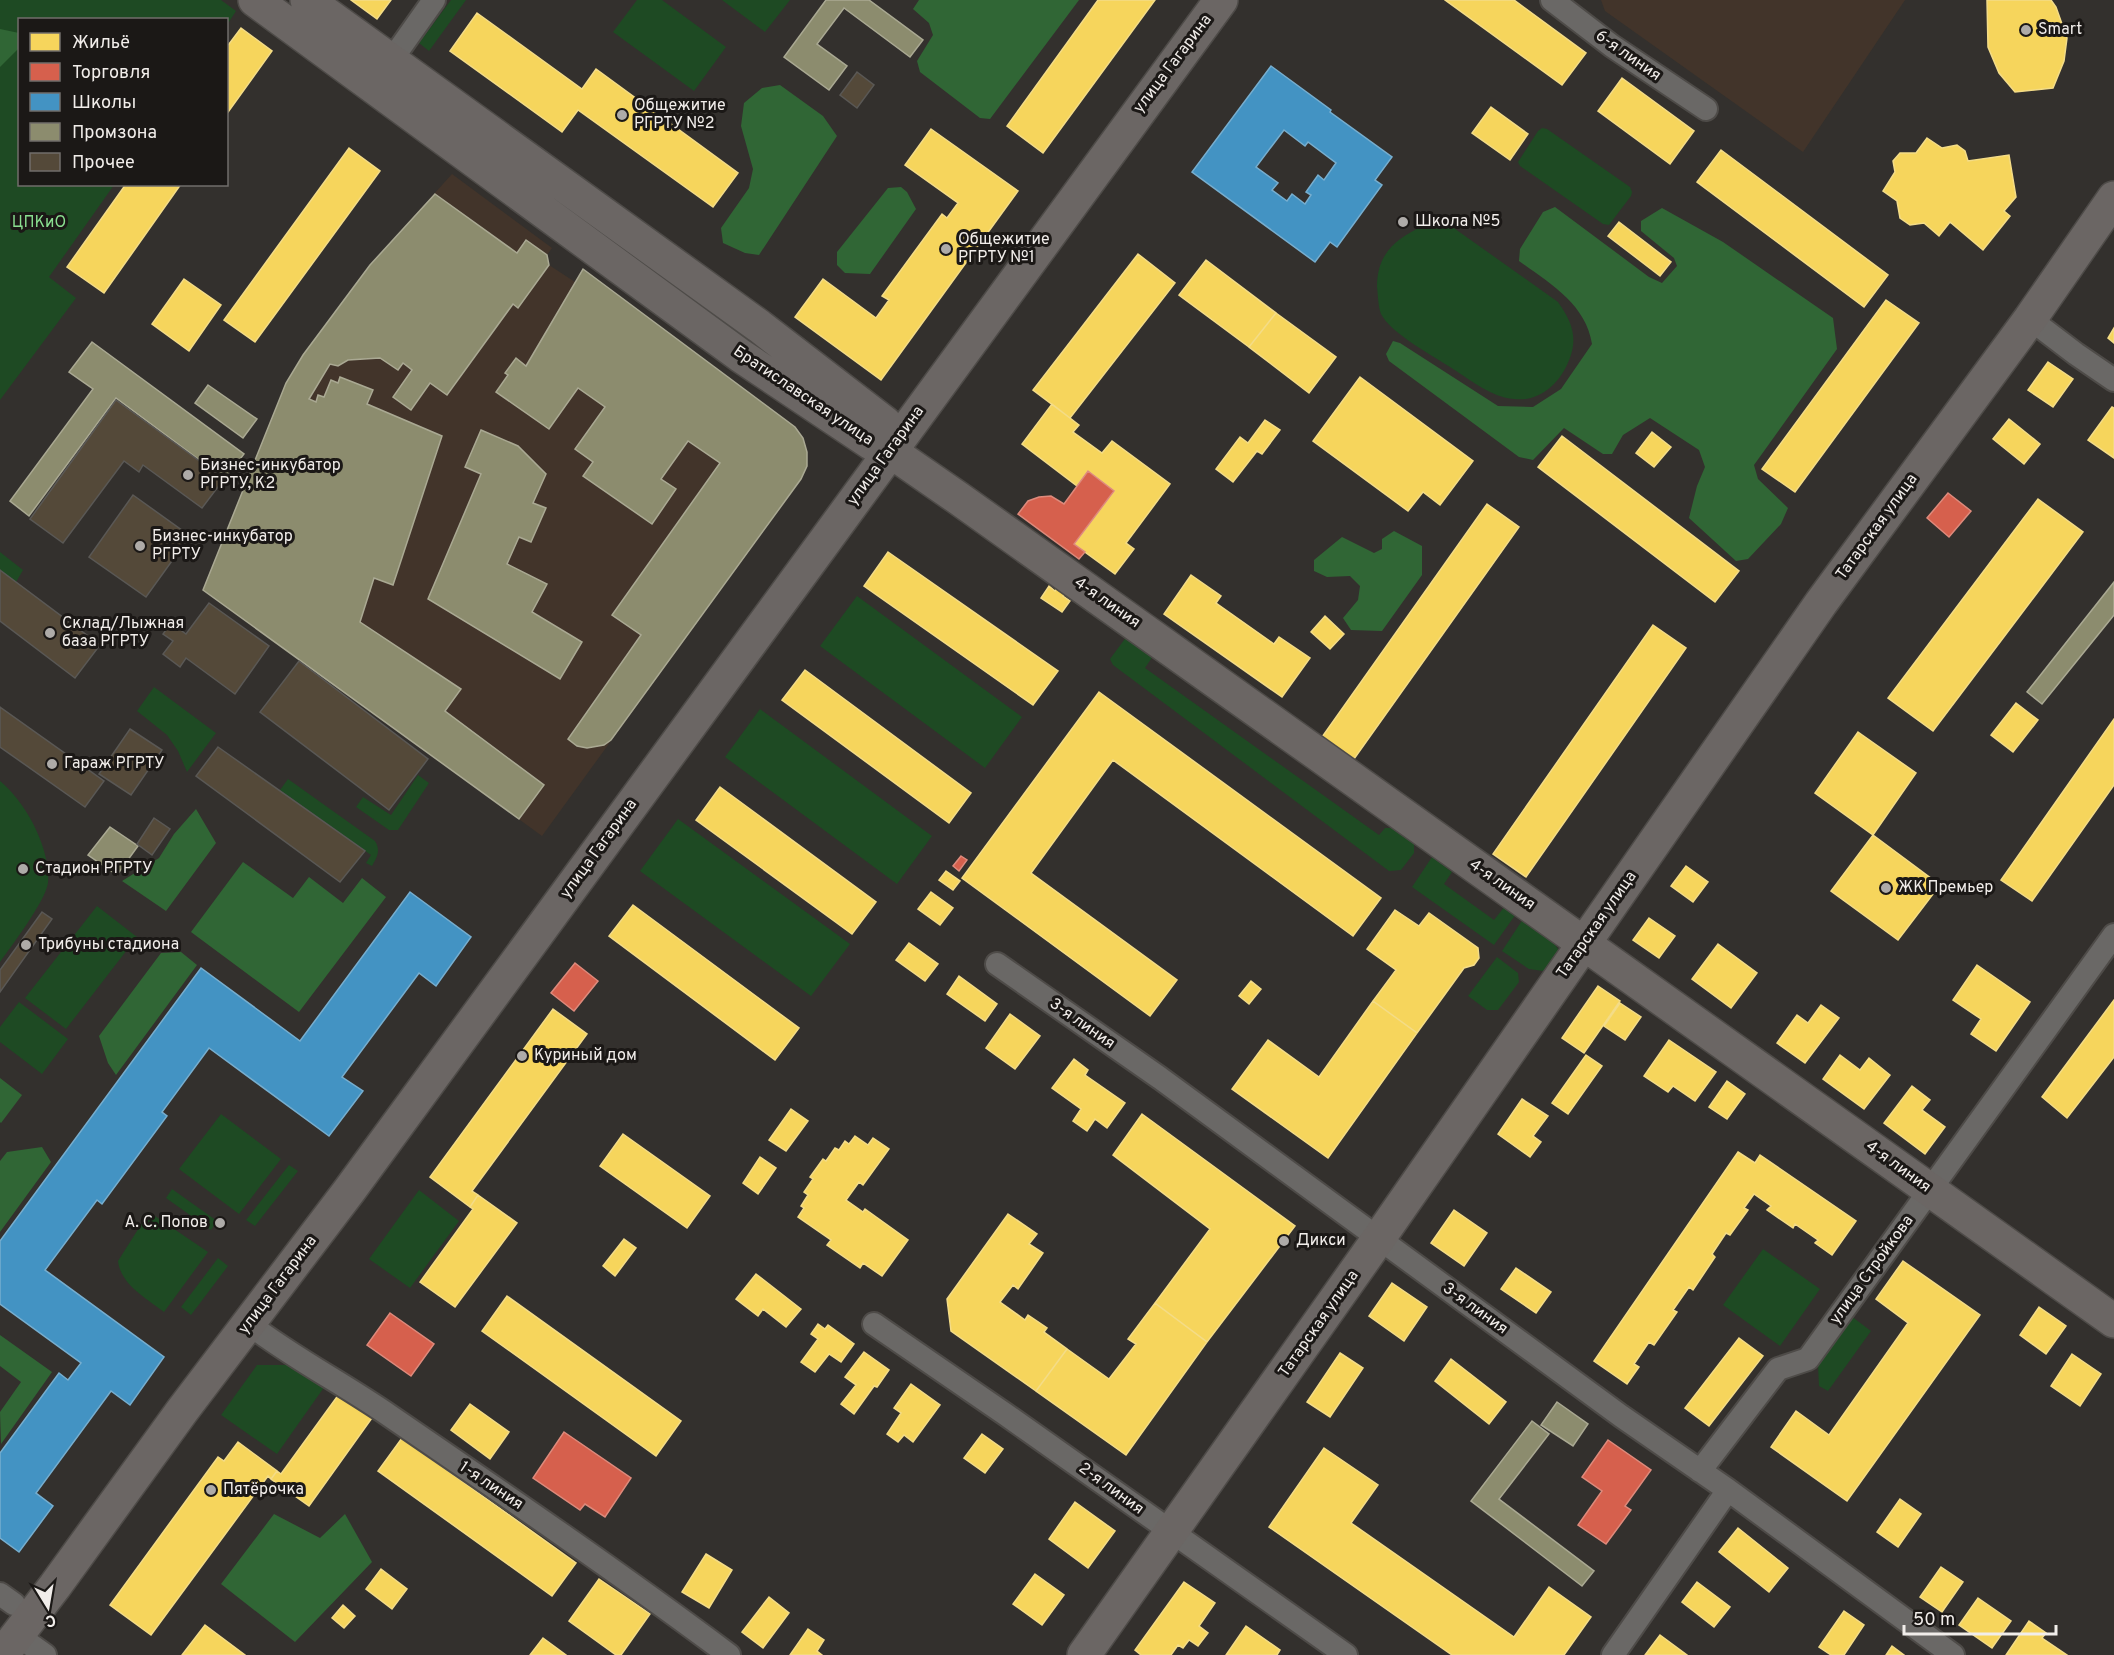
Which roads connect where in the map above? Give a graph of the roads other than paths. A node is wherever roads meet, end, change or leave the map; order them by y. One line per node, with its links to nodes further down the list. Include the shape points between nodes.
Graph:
1 (255, 0): 7 (street, Братиславская улица)
2 (307, 0): 7 (street, Братиславская улица)
3 (434, 0): 7 (street)
4 (1197, 0): 12 (street, улица Гагарина)
5 (1221, 0): 12 (street, улица Гагарина)
6 (1552, 0): 8 (street, 6-я линия)
7 (382, 74): 12 (street, Братиславская улица, via 759,326)
8 (1706, 110)
9 (2114, 198): 10 (street, Татарская улица)
10 (2030, 319): 11 (street); 15 (street, Татарская улица, via 1821,603)
11 (2114, 380)
12 (882, 439): 13 (street, улица Гагарина); 15 (street, 4-я линия)
13 (545, 908): 20 (street, улица Гагарина, via 349,1191); 25 (street, улица Гагарина, via 141,1430)
14 (2114, 935): 17 (street, улица Стройкова)
15 (1585, 943): 17 (street, 4-я линия); 18 (street, Татарская улица)
16 (997, 964): 18 (street, 3-я линия)
17 (1930, 1190): 19 (street, 4-я линия); 22 (street, улица Стройкова, via 1808,1359 1778,1369)
18 (1379, 1238): 22 (street, 3-я линия); 24 (street, Татарская улица)
19 (2114, 1321)
20 (249, 1324): 25 (street, улица Гагарина); 27 (street, 1-я линия, via 592,1554)
21 (874, 1324): 24 (street, 2-я линия)
22 (1700, 1471): 23 (street, 3-я линия)
23 (1728, 1490): 30 (street); 31 (street, 3-я линия)
24 (1172, 1532): 28 (street, Татарская улица); 29 (street, 2-я линия)
25 (11, 1621): 26 (street)
26 (45, 1655)
27 (729, 1655)
28 (1084, 1655)
29 (1346, 1655)
30 (1613, 1655)
31 (1953, 1655)

